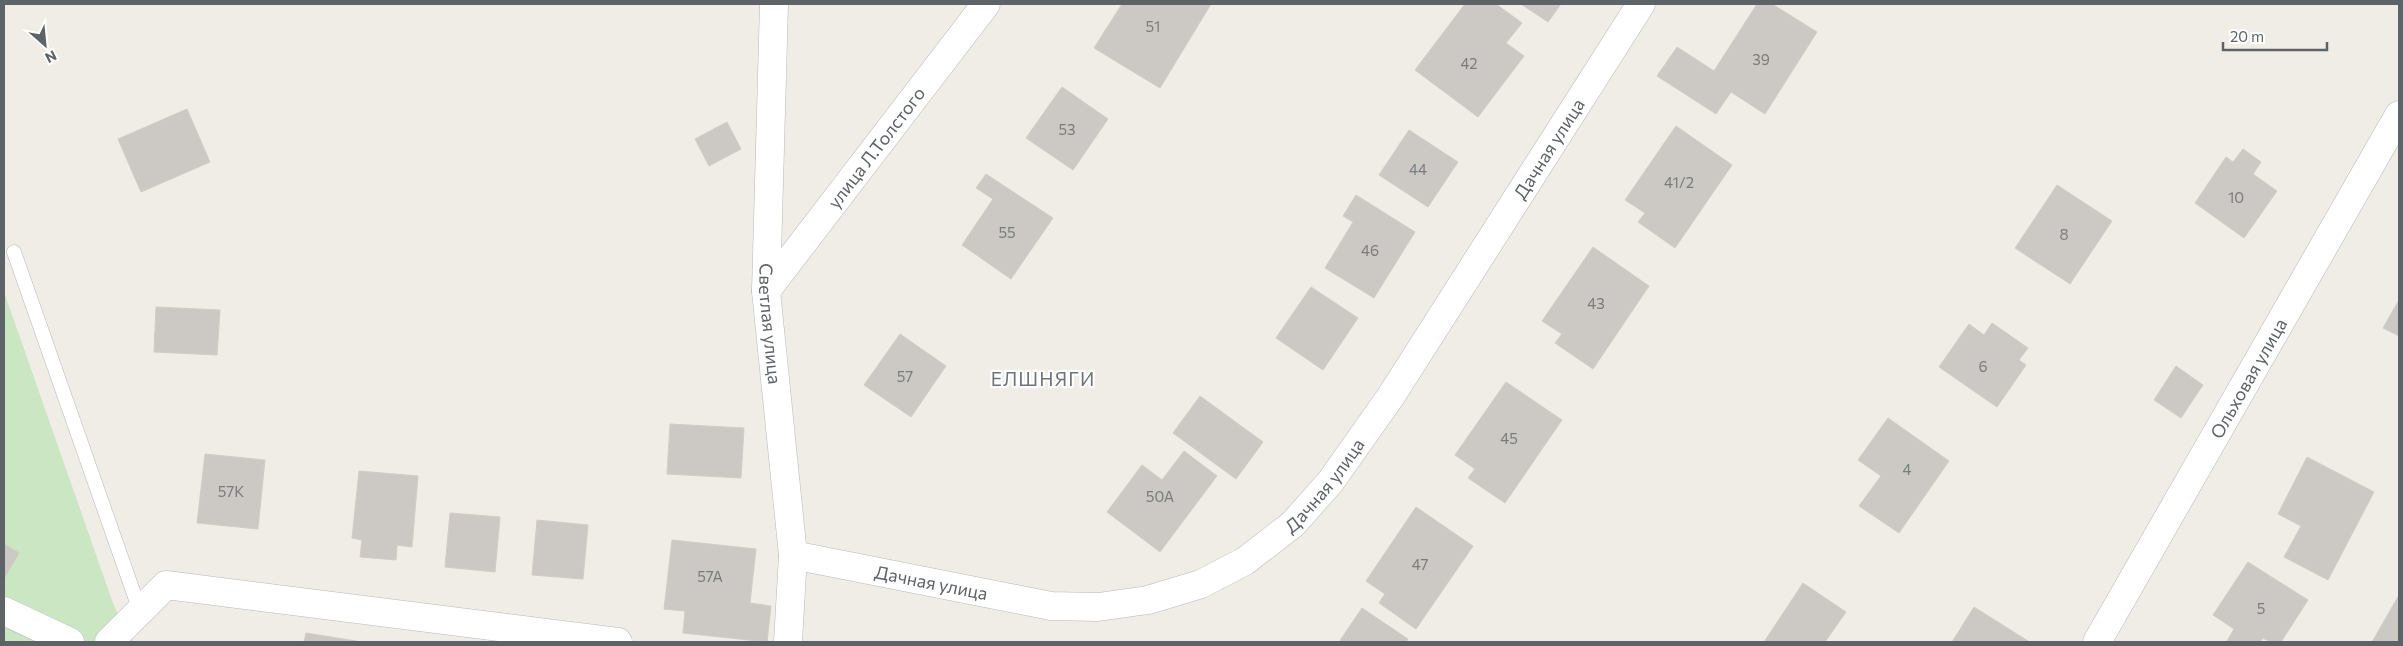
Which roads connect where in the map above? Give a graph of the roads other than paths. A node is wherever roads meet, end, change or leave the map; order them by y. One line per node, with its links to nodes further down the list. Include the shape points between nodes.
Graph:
1 (774, 4): 6 (street, Светлая улица)
2 (986, 4): 6 (street, улица Л.Толстого)
3 (1640, 4): 7 (street, Дачная улица, via 1391,396 1331,481 1293,524 1245,561 1201,584 1148,600 1098,608 1051,606)
4 (2399, 115): 14 (street, Ольховая улица)
5 (14, 252): 9 (lane)
6 (766, 291): 7 (street, Светлая улица)
7 (793, 555): 13 (street, Светлая улица)
8 (4, 610): 10 (street)
9 (140, 611): 11 (street); 12 (street, via 166,585)
10 (70, 642)
11 (109, 642)
12 (618, 642)
13 (788, 642)
14 (2097, 642)

